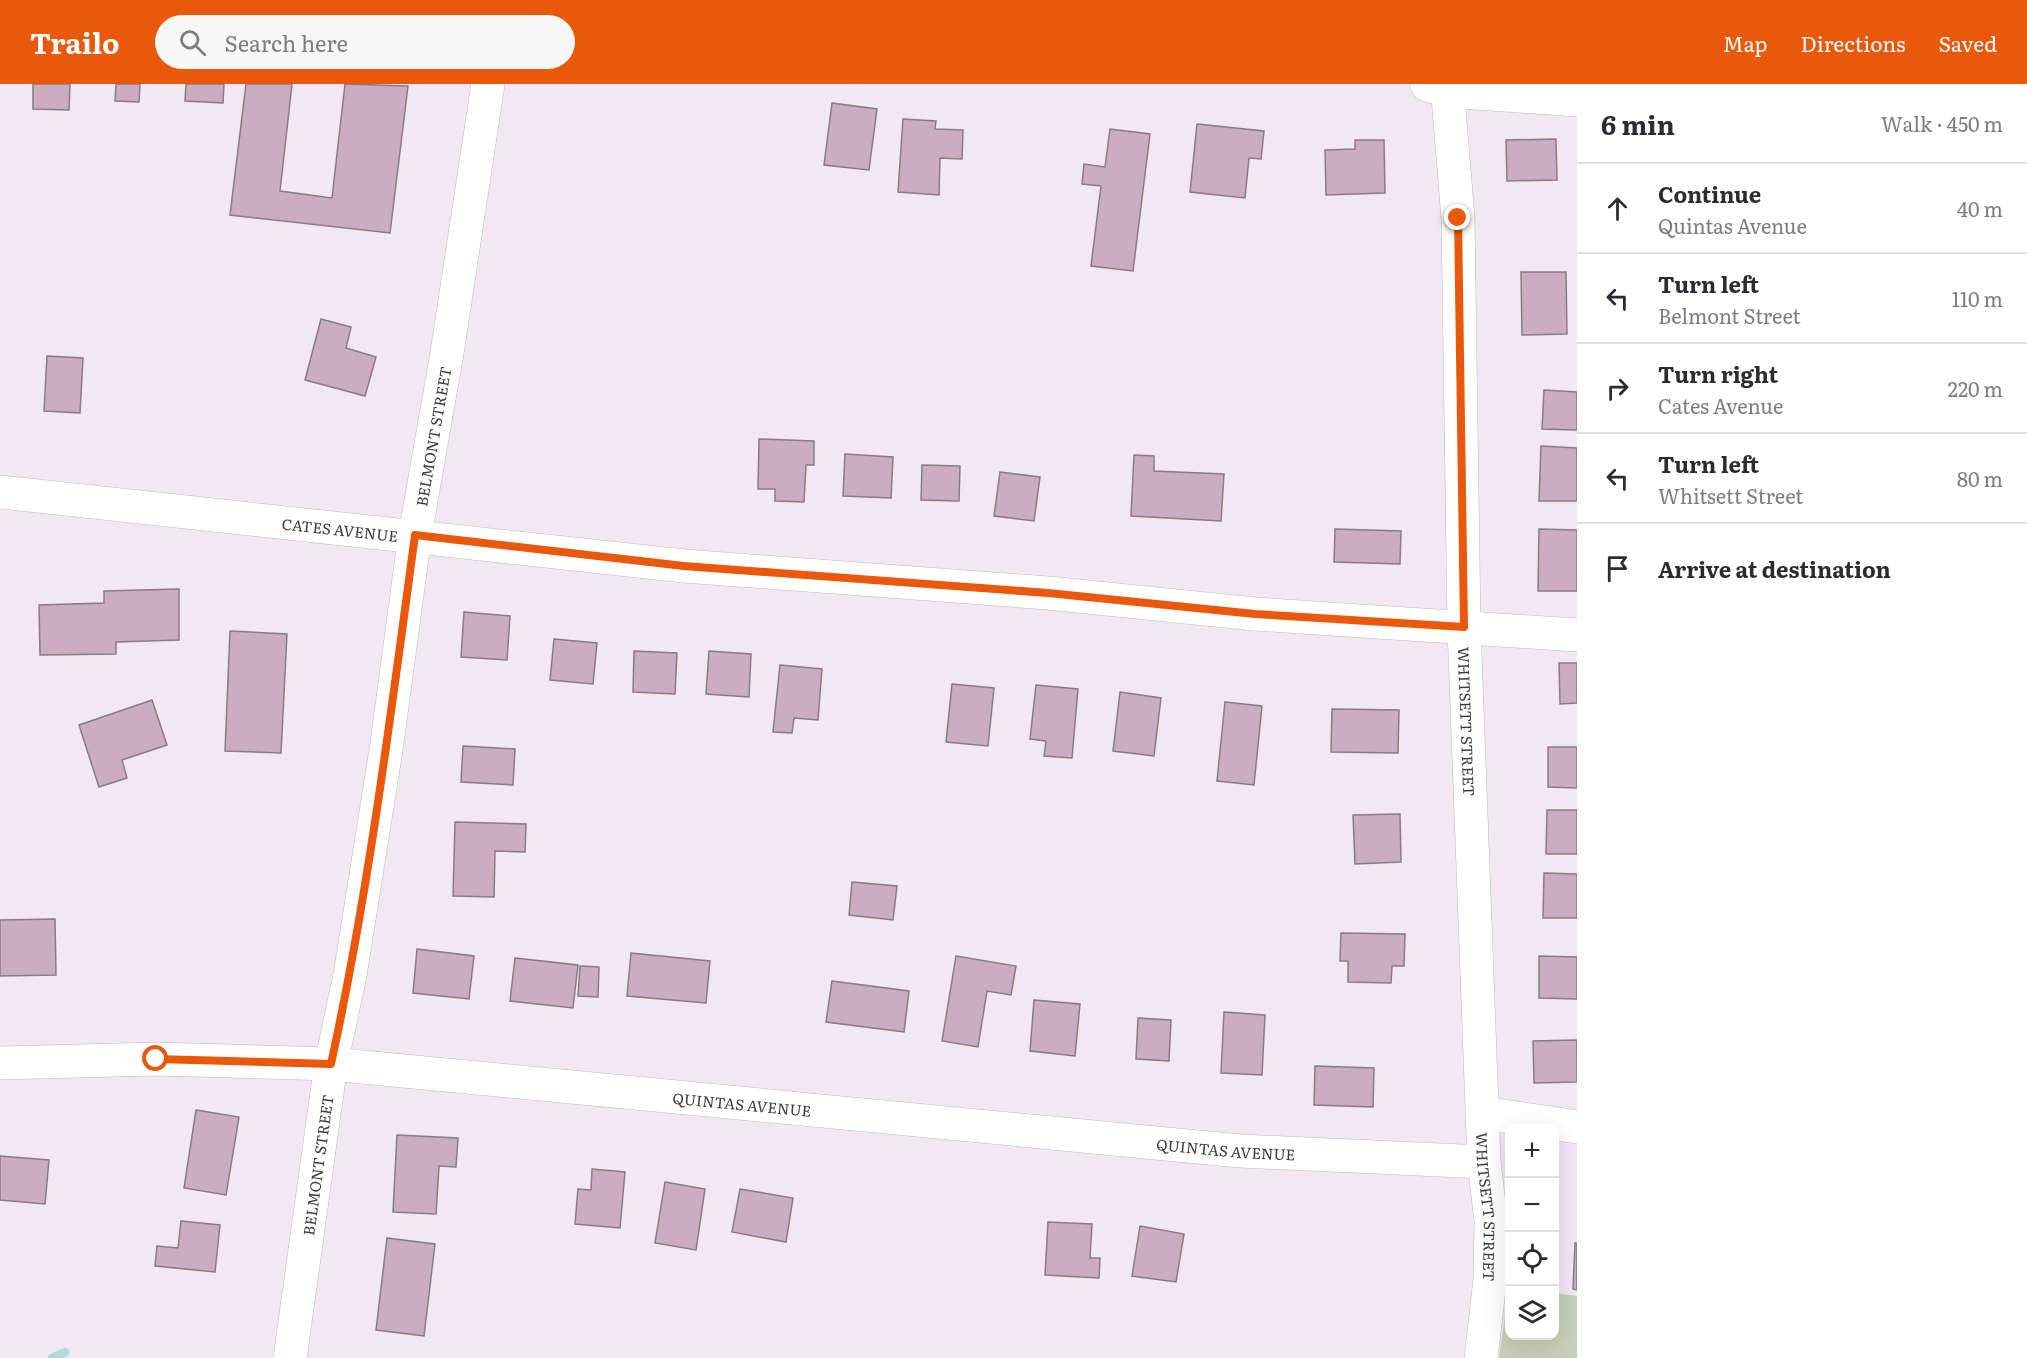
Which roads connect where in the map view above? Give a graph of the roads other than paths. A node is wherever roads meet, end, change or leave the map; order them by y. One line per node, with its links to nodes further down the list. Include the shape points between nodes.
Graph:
1 (488, 84): 5 (street, BELMONT STREET)
2 (1440, 86): 3 (street); 6 (street, WHITSETT STREET, via 1458,218)
3 (1577, 99)
4 (0, 492): 5 (street, CATES AVENUE)
5 (415, 535): 6 (street, CATES AVENUE, via 684,566 1048,593 1255,614); 9 (street, BELMONT STREET, via 354,953)
6 (1464, 627): 7 (street, CATES AVENUE); 10 (street, WHITSETT STREET)
7 (1577, 635)
8 (0, 1063): 9 (street, QUINTAS AVENUE, via 156,1059)
9 (331, 1064): 12 (street, QUINTAS AVENUE, via 1240,1151); 13 (street, BELMONT STREET)
10 (1482, 1113): 11 (street); 12 (street, WHITSETT STREET)
11 (1577, 1126)
12 (1484, 1162): 14 (street, WHITSETT STREET, via 1491,1221 1490,1280)
13 (290, 1358)
14 (1481, 1358)

